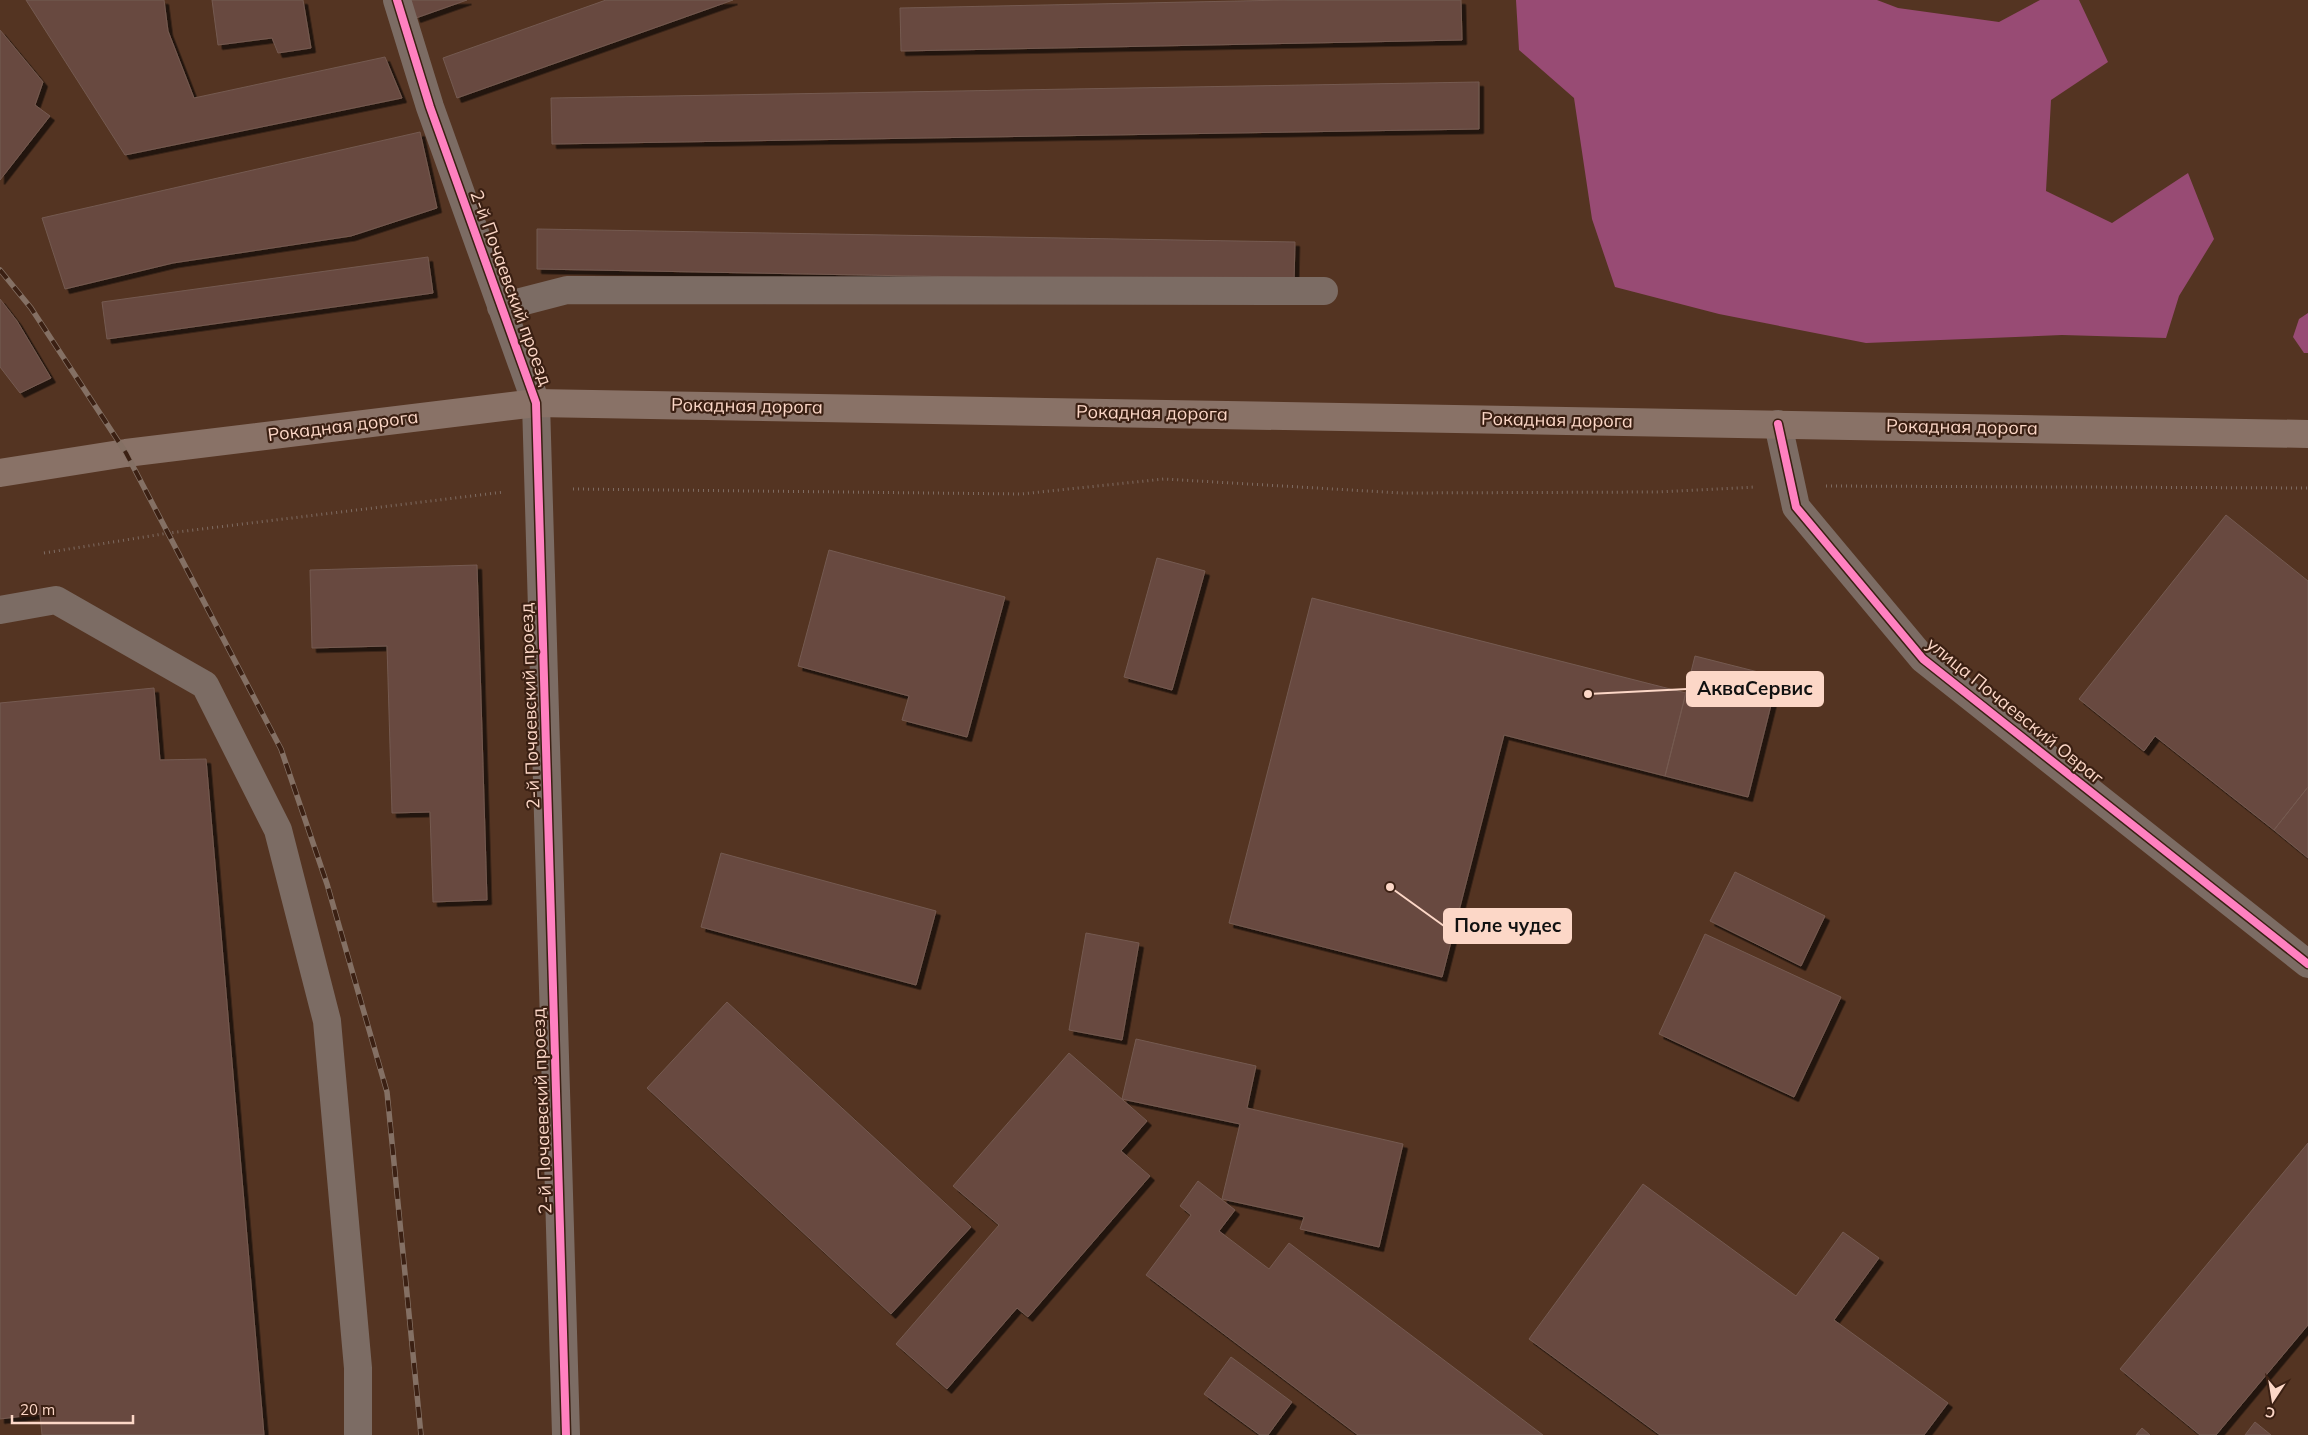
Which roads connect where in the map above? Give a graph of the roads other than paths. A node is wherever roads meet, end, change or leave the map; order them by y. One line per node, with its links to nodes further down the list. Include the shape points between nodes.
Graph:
1 (397, 0): 3 (street, 2-й Почаевский проезд, via 430,107)
2 (1324, 291): 3 (street, via 567,290)
3 (501, 307): 4 (street, 2-й Почаевский проезд)
4 (536, 403): 5 (main road, Рокадная дорога); 7 (main road, Рокадная дорога, via 126,453); 11 (street, 2-й Почаевский проезд)
5 (1778, 424): 6 (main road, Рокадная дорога); 9 (street, улица Почаевский Овраг, via 1796,507 1923,659)
6 (2308, 434)
7 (0, 473)
8 (0, 610): 10 (street, via 56,600 205,685 278,830 327,1021 358,1368)
9 (2308, 964)
10 (358, 1435)
11 (566, 1435)

